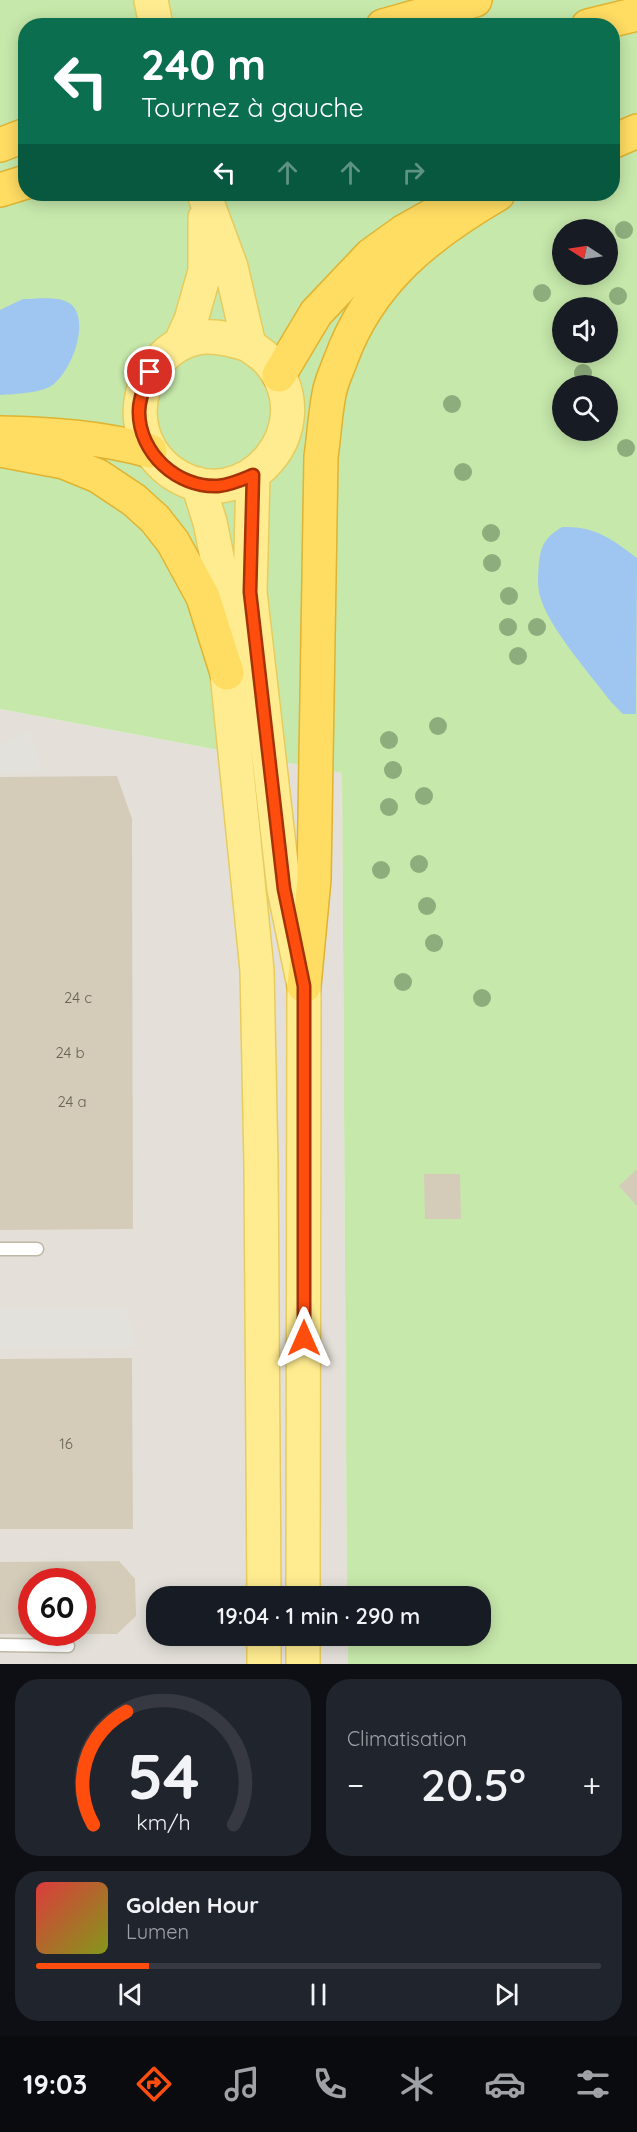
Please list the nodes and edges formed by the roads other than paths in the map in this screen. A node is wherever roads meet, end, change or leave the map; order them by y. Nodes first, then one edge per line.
1 (475, 0) edge
2 (637, 14) edge
3 (411, 18) edge
4 (620, 18) edge
5 (637, 131) edge
6 (18, 138) edge
7 (620, 138) edge
8 (0, 145) edge
9 (18, 184) edge
10 (0, 190) edge
11 (204, 201) edge
12 (207, 201) edge
13 (463, 201) edge
14 (486, 201) edge
15 (180, 344) junction
16 (249, 345) junction
17 (279, 375) junction
18 (0, 433) edge
19 (0, 450) edge
20 (150, 451) junction
21 (253, 475) junction
22 (198, 484) junction
23 (227, 674) junction
24 (304, 986) junction
25 (0, 1249) edge
26 (37, 1249) dead end
27 (264, 1586) edge
28 (303, 1586) edge
29 (0, 1645) edge
30 (18, 1645) edge
31 (264, 1646) edge
32 (303, 1646) edge
33 (264, 1664) edge
34 (303, 1664) edge

1 - 3 highway
2 - 4 highway
5 - 7 highway
6 - 8 highway
9 - 10 highway
11 - 15 main road
12 - 16 main road
13 - 17 highway
14 - 24 highway
15 - 16 main road
15 - 20 main road
16 - 17 main road
17 - 21 main road
18 - 20 highway
19 - 23 highway
20 - 22 main road
21 - 22 main road
21 - 24 main road
22 - 23 main road
23 - 27 main road
24 - 28 main road
25 - 26 lane
29 - 30 lane
31 - 33 main road
32 - 34 main road

